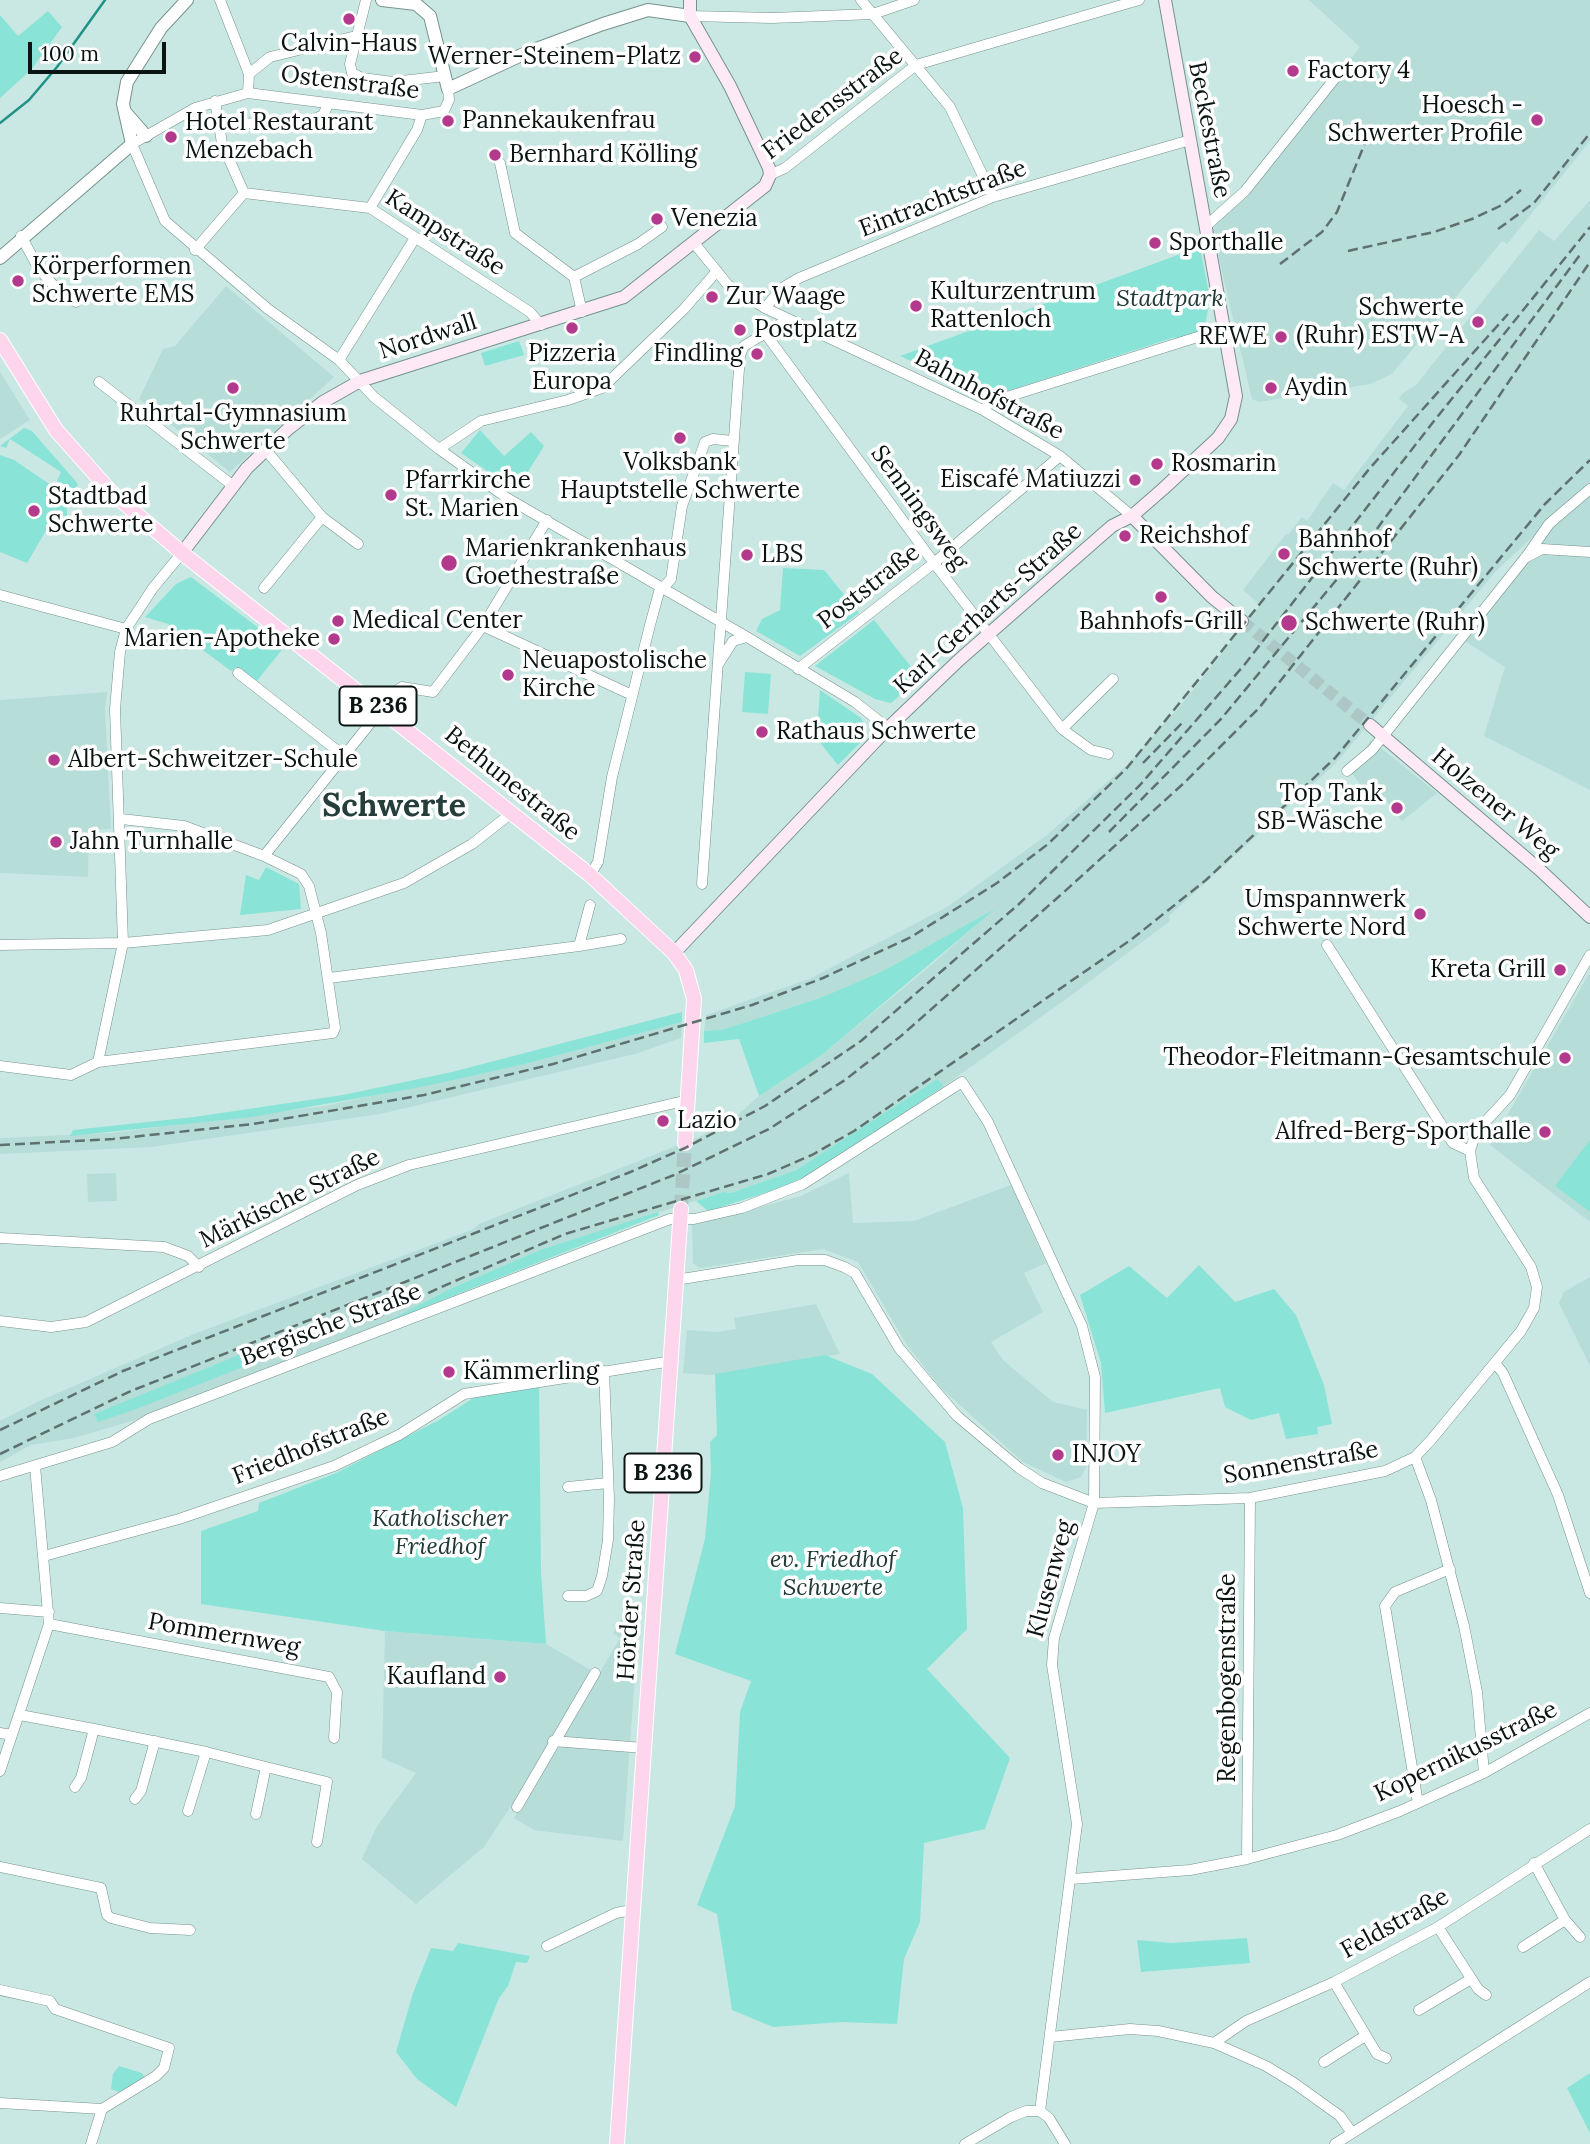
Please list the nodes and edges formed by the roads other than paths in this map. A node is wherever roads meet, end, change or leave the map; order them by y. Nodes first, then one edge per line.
1 (187, 0) edge
2 (220, 0) edge
3 (366, 0) edge
4 (382, 0) edge
5 (662, 0) edge
6 (690, 0) edge
7 (861, 0) edge
8 (914, 0) edge
9 (1139, 0) edge
10 (1165, 0) edge
11 (648, 10) junction
12 (873, 15) junction
13 (690, 16) junction
14 (356, 36) junction
15 (916, 65) junction
16 (1340, 72) dead end
17 (249, 74) junction
18 (447, 83) junction
19 (248, 93) junction
20 (215, 101) junction
21 (328, 105) junction
22 (123, 110) junction
23 (422, 115) junction
24 (218, 123) junction
25 (146, 136) junction
26 (1189, 140) junction
27 (132, 144) junction
28 (500, 163) dead end
29 (770, 175) junction
30 (244, 193) junction
31 (993, 197) junction
32 (370, 208) junction
33 (1206, 226) junction
34 (662, 227) dead end
35 (21, 236) junction
36 (415, 238) junction
37 (694, 243) junction
38 (0, 249) edge
39 (195, 250) junction
40 (0, 258) edge
41 (717, 271) junction
42 (575, 277) junction
43 (76, 302) dead end
44 (765, 308) junction
45 (582, 312) junction
46 (787, 320) junction
47 (541, 325) junction
48 (1223, 329) junction
49 (765, 333) junction
50 (0, 340) edge
51 (339, 360) junction
52 (360, 381) junction
53 (99, 382) dead end
54 (983, 410) junction
55 (733, 441) junction
56 (265, 449) junction
57 (439, 449) junction
58 (1060, 456) junction
59 (232, 485) junction
60 (1590, 489) edge
61 (1132, 516) junction
62 (322, 517) junction
63 (547, 520) junction
64 (358, 544) dead end
65 (1590, 552) edge
66 (182, 553) junction
67 (1525, 558) junction
68 (934, 563) junction
69 (264, 588) dead end
70 (665, 588) junction
71 (0, 595) edge
72 (720, 621) junction
73 (1242, 621) tunnel mouth
74 (483, 626) junction
75 (126, 629) junction
76 (988, 635) junction
77 (747, 637) junction
78 (718, 663) junction
79 (799, 669) junction
80 (238, 673) dead end
81 (1114, 680) dead end
82 (632, 695) junction
83 (381, 708) junction
84 (1370, 726) tunnel mouth
85 (888, 728) junction
86 (1062, 729) junction
87 (1383, 737) junction
88 (343, 754) junction
89 (1108, 754) dead end
90 (1347, 771) dead end
91 (513, 812) junction
92 (121, 819) junction
93 (264, 856) junction
94 (590, 875) junction
95 (702, 884) dead end
96 (590, 905) dead end
97 (315, 914) junction
98 (1590, 917) edge
99 (621, 939) dead end
100 (123, 943) junction
101 (0, 945) edge
102 (1327, 945) dead end
103 (579, 946) junction
104 (674, 953) junction
105 (1590, 955) edge
106 (329, 978) junction
107 (98, 1062) junction
108 (0, 1066) edge
109 (962, 1082) joint
110 (688, 1100) junction
111 (685, 1143) tunnel mouth
112 (1470, 1151) junction
113 (680, 1214) junction
114 (0, 1238) edge
115 (199, 1267) junction
116 (676, 1279) junction
117 (0, 1321) edge
118 (672, 1361) junction
119 (1495, 1363) junction
120 (604, 1371) junction
121 (1415, 1457) junction
122 (35, 1466) junction
123 (0, 1476) edge
124 (608, 1483) junction
125 (568, 1487) dead end
126 (1250, 1498) junction
127 (1094, 1503) junction
128 (44, 1556) junction
129 (1450, 1569) junction
130 (1590, 1593) edge
131 (568, 1596) dead end
132 (0, 1608) edge
133 (49, 1612) junction
134 (48, 1624) junction
135 (595, 1673) dead end
136 (1590, 1713) edge
137 (20, 1715) junction
138 (94, 1729) junction
139 (0, 1733) edge
140 (12, 1735) junction
141 (334, 1738) dead end
142 (155, 1741) junction
143 (553, 1741) junction
144 (644, 1748) junction
145 (206, 1752) junction
146 (266, 1767) junction
147 (324, 1769) dead end
148 (0, 1771) edge
149 (1484, 1773) junction
150 (327, 1783) junction
151 (75, 1787) dead end
152 (135, 1799) dead end
153 (1418, 1803) junction
154 (517, 1807) dead end
155 (188, 1811) dead end
156 (256, 1814) dead end
157 (1590, 1829) edge
158 (317, 1842) dead end
159 (1247, 1859) junction
160 (1534, 1863) junction
161 (0, 1867) edge
162 (1072, 1879) junction
163 (632, 1910) junction
164 (1565, 1920) junction
165 (1438, 1927) junction
166 (190, 1930) dead end
167 (1580, 1937) dead end
168 (547, 1946) dead end
169 (1523, 1947) dead end
170 (1471, 1979) junction
171 (1334, 1982) junction
172 (1590, 1982) edge
173 (0, 1990) edge
174 (1486, 1995) dead end
175 (1419, 2010) dead end
176 (1365, 2036) junction
177 (1050, 2037) junction
178 (1213, 2043) junction
179 (1386, 2058) dead end
180 (1324, 2062) dead end
181 (0, 2103) edge
182 (102, 2109) junction
183 (1040, 2111) junction
184 (1352, 2133) junction
185 (91, 2144) edge
186 (617, 2144) edge
187 (965, 2144) edge
188 (1065, 2144) edge
189 (1335, 2144) edge

1 - 22 street
2 - 17 street
3 - 14 street
4 - 18 street
5 - 11 street
6 - 13 main road
7 - 12 street
8 - 12 street
9 - 15 street, Friedensstraße
10 - 26 main road, Beckestraße
11 - 13 street
11 - 18 street
12 - 13 street
12 - 15 street
13 - 29 main road
14 - 17 street
14 - 18 street
15 - 29 street, Friedensstraße
15 - 31 street
16 - 33 street
17 - 19 street
18 - 23 street, Ostenstraße
19 - 20 street, Ostenstraße
19 - 21 street, Ostenstraße
20 - 24 street
20 - 25 street, Ostenstraße
21 - 23 street, Ostenstraße
21 - 24 street
22 - 25 street
22 - 27 street
23 - 32 street
24 - 30 street
25 - 27 street, Ostenstraße
26 - 31 street, Eintrachtstraße
26 - 33 main road, Beckestraße
27 - 35 street, Ostenstraße
27 - 39 street, Nordwall
28 - 42 street
29 - 37 main road, Friedensstraße
30 - 32 street, Kampstraße
30 - 39 street
31 - 44 street, Eintrachtstraße
32 - 36 street, Kampstraße
33 - 48 main road, Beckestraße
34 - 42 street
35 - 38 street, Ostenstraße
35 - 40 street, Ostenstraße
35 - 43 street
36 - 47 street, Kampstraße
36 - 51 street
37 - 41 street
37 - 45 main road, Nordwall
39 - 51 street, Nordwall
41 - 44 street
41 - 57 street
42 - 45 street
44 - 46 street
45 - 47 main road, Nordwall
46 - 49 street
46 - 54 street, Bahnhofstraße
47 - 52 main road, Nordwall
48 - 54 street
48 - 61 main road, Beckestraße
49 - 55 street
49 - 68 street, Senningsweg
50 - 66 main road, B 236
51 - 52 street, Nordwall
52 - 56 main road
52 - 57 street
53 - 59 street
54 - 58 street, Bahnhofstraße
55 - 70 street
55 - 72 street
56 - 59 main road
56 - 62 street
57 - 63 street
58 - 61 street, Bahnhofstraße
58 - 68 street, Poststraße
59 - 66 main road
60 - 67 street
61 - 73 main road, Bahnhofstraße
61 - 76 main road, Karl-Gerharts-Straße
62 - 64 street
62 - 69 street
63 - 70 street
63 - 74 street
65 - 67 street
66 - 75 street
66 - 83 main road, Bethunestraße / B 236
67 - 87 street
68 - 76 street, Senningsweg
68 - 79 street, Poststraße
70 - 72 street
70 - 82 street
71 - 75 street
72 - 77 street
72 - 78 street
74 - 82 street
74 - 83 street
75 - 92 street
76 - 85 main road, Karl-Gerharts-Straße
76 - 86 street, Senningsweg
77 - 78 street
77 - 79 street
78 - 95 street
79 - 85 street
80 - 88 street
81 - 86 street
82 - 94 street
83 - 88 street
83 - 91 main road, Bethunestraße / B 236
84 - 87 main road, Holzener Weg
85 - 104 main road, Karl-Gerharts-Straße
86 - 89 street, Senningsweg
87 - 90 street
87 - 98 main road, Holzener Weg
88 - 93 street
91 - 94 main road, Bethunestraße / B 236
91 - 97 street
92 - 93 street
92 - 100 street
93 - 97 street
94 - 104 main road, Bethunestraße / B 236
96 - 103 street
97 - 100 street
97 - 106 street
99 - 103 street
100 - 101 street
100 - 107 street
102 - 112 street
103 - 106 street
104 - 110 main road, B 236
105 - 112 street
106 - 107 street
107 - 108 street
109 - 113 street, Bergische Straße
109 - 127 street, Klusenweg
110 - 111 main road, B 236
110 - 115 street, Märkische Straße
112 - 119 street, Sonnenstraße
113 - 116 main road, Hörder Straße / B 236
113 - 122 street, Bergische Straße
114 - 115 street
115 - 117 street, Märkische Straße
116 - 118 main road, Hörder Straße / B 236
116 - 127 street, Sonnenstraße
118 - 120 street, Friedhofstraße
118 - 144 main road, Hörder Straße / B 236
119 - 121 street, Sonnenstraße
119 - 130 street
120 - 124 street
120 - 128 street, Friedhofstraße
121 - 126 street, Sonnenstraße
121 - 129 street
122 - 123 street, Bergische Straße
122 - 128 street
124 - 125 street
124 - 131 street
126 - 127 street, Sonnenstraße
126 - 159 street, Regenbogenstraße
127 - 162 street, Klusenweg
128 - 133 street
129 - 149 street
129 - 153 street
132 - 133 street
133 - 134 street
134 - 137 street
134 - 141 street, Pommernweg
135 - 143 street
136 - 149 street, Kopernikusstraße
137 - 138 street
137 - 140 street
138 - 142 street
138 - 151 street
139 - 140 street
140 - 148 street
142 - 145 street
142 - 152 street
143 - 144 street
143 - 154 street
144 - 163 main road, Hörder Straße / B 236
145 - 146 street
145 - 155 street
146 - 150 street
146 - 156 street
147 - 150 street
149 - 153 street, Kopernikusstraße
150 - 158 street
153 - 159 street, Kopernikusstraße
157 - 160 street, Feldstraße
159 - 162 street, Kopernikusstraße
160 - 164 street
160 - 165 street, Feldstraße
161 - 166 street
162 - 177 street, Klusenweg
163 - 168 street
163 - 186 main road, Hörder Straße / B 236
164 - 167 street
164 - 169 street
165 - 170 street
165 - 171 street, Feldstraße
170 - 174 street
170 - 175 street
171 - 176 street
171 - 178 street, Feldstraße
172 - 184 street
173 - 182 street
176 - 179 street
176 - 180 street
177 - 178 street
177 - 183 street, Klusenweg
178 - 184 street
181 - 182 street
182 - 185 street
183 - 187 street
183 - 188 street
184 - 189 street

